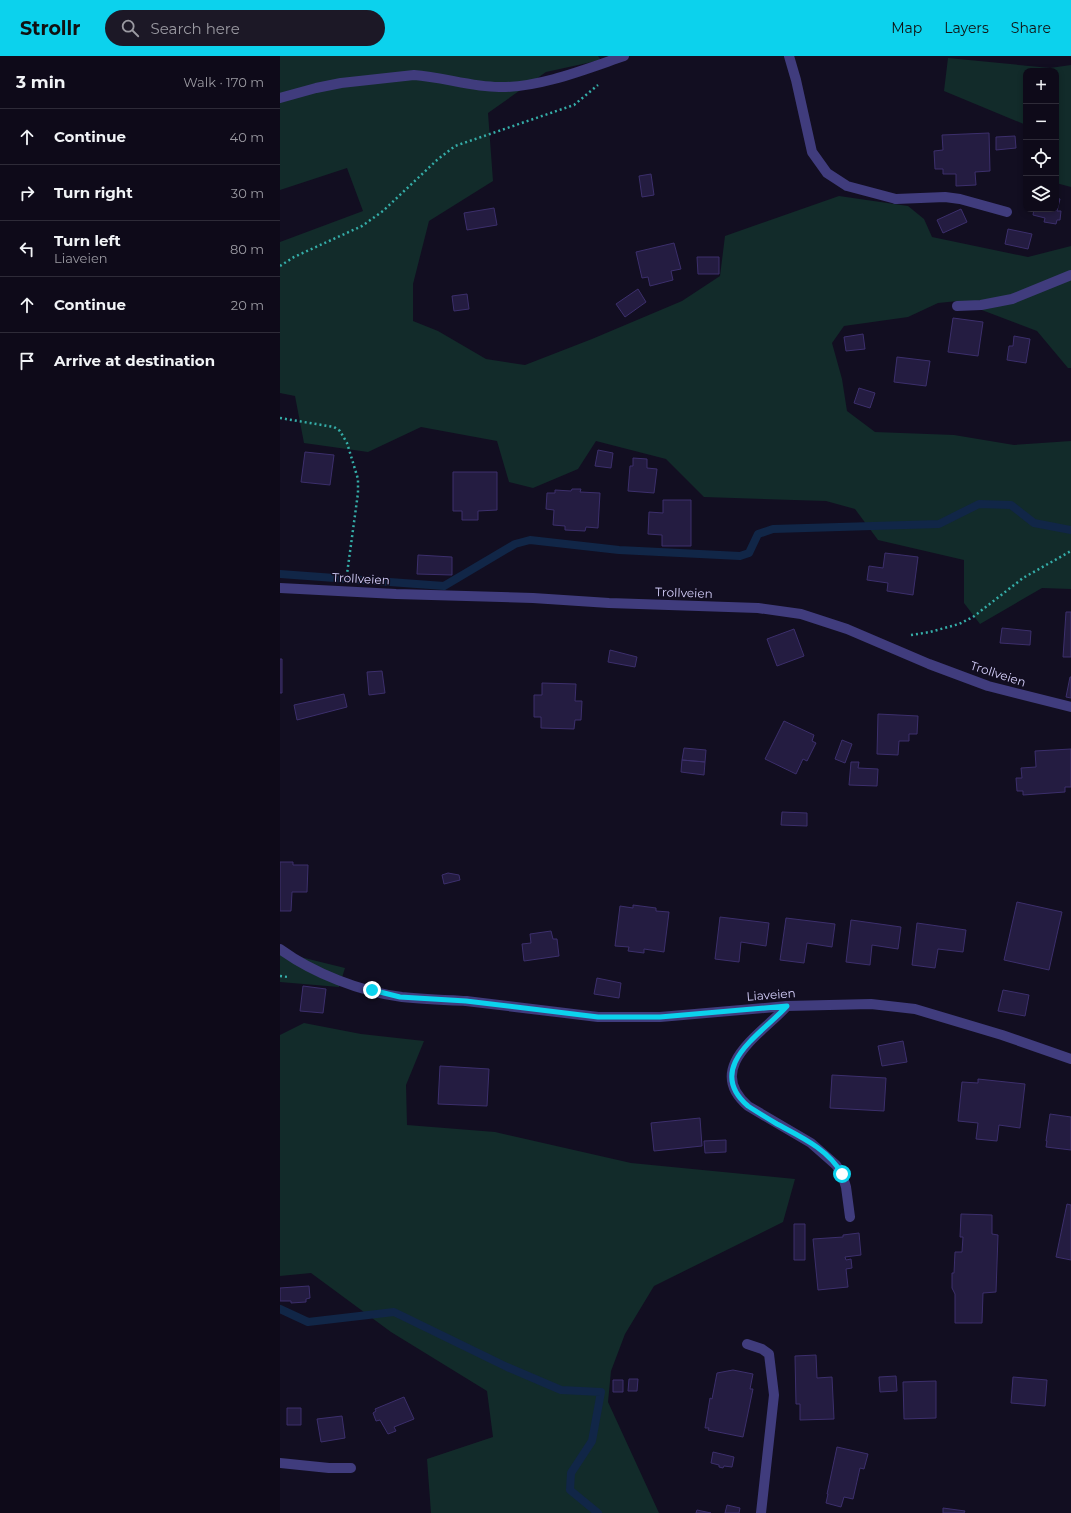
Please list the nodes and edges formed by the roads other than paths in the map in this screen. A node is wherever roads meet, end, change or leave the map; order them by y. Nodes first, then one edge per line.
1 (624, 56) edge
2 (789, 56) edge
3 (280, 98) edge
4 (1007, 212) dead end
5 (1071, 275) edge
6 (958, 306) dead end
7 (280, 588) edge
8 (1071, 707) edge
9 (280, 949) edge
10 (787, 1006) junction
11 (1071, 1059) edge
12 (850, 1217) dead end
13 (747, 1344) dead end
14 (280, 1463) edge
15 (351, 1468) dead end
16 (761, 1513) edge

1 - 3 street
2 - 4 street
5 - 6 street
7 - 8 street, Trollveien
9 - 10 street, Liaveien
10 - 11 street, Liaveien
10 - 12 street
13 - 16 street
14 - 15 street

